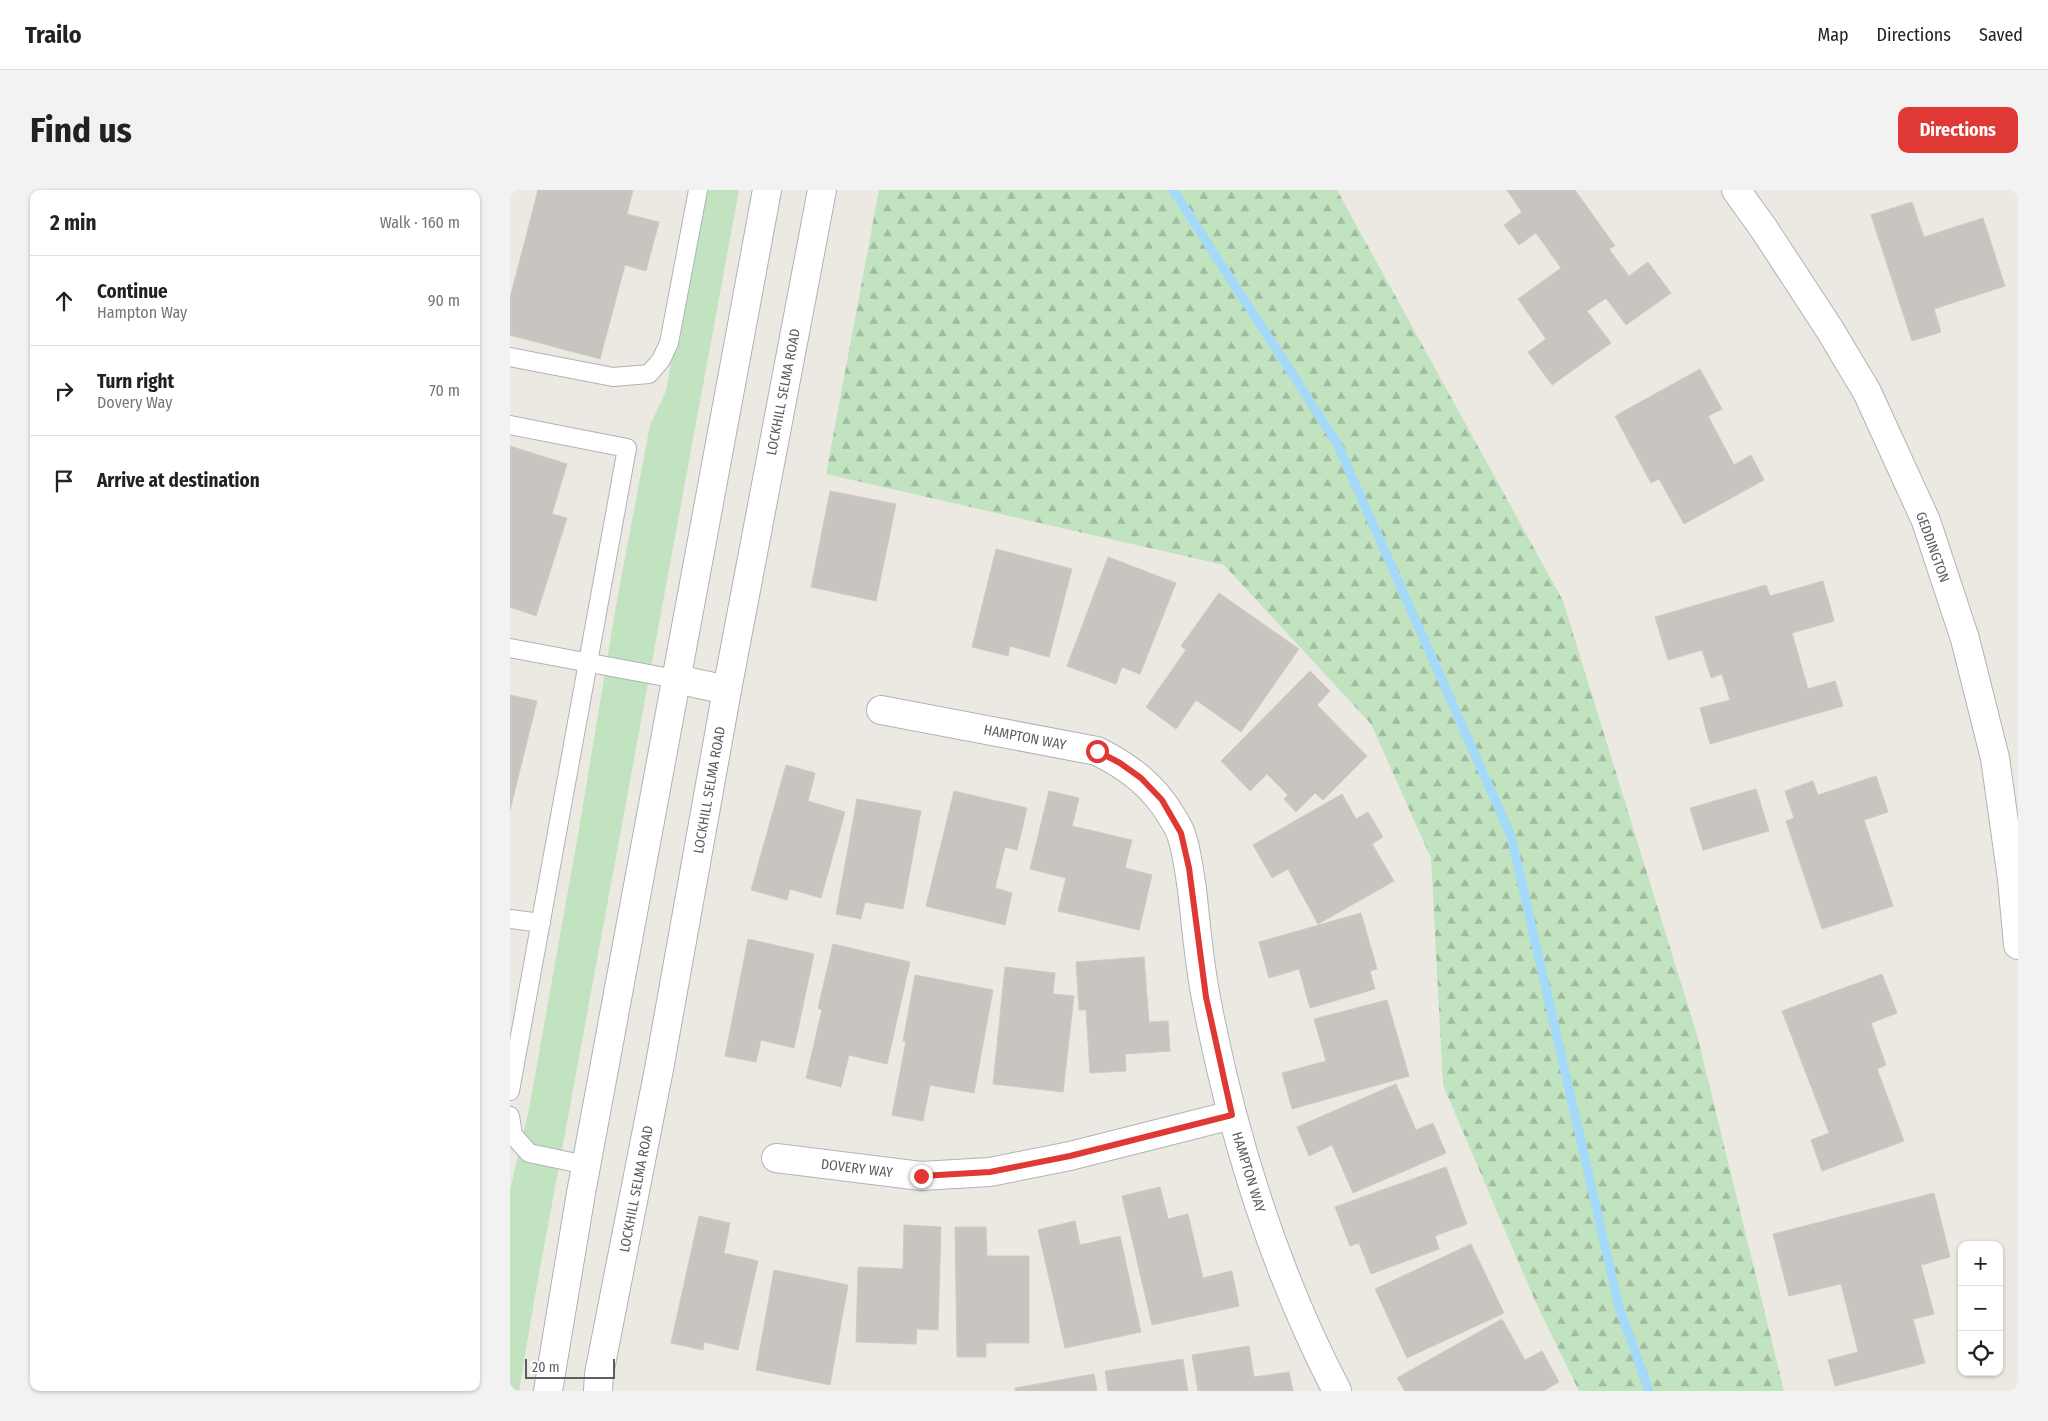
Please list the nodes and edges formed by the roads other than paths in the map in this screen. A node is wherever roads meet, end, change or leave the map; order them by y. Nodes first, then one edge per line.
1 (698, 190) edge
2 (767, 190) edge
3 (822, 190) edge
4 (1736, 190) edge
5 (510, 357) edge
6 (510, 425) edge
7 (510, 648) edge
8 (589, 664) junction
9 (676, 679) junction
10 (726, 690) junction
11 (881, 710) dead end
12 (510, 919) edge
13 (541, 923) junction
14 (2018, 945) edge
15 (510, 1091) edge
16 (1232, 1115) junction
17 (510, 1116) edge
18 (776, 1158) dead end
19 (586, 1165) junction
20 (548, 1391) edge
21 (598, 1391) edge
22 (1337, 1391) edge

1 - 5 lane
2 - 9 main road
3 - 10 main road, LOCKHILL SELMA ROAD
4 - 14 main road, GEDDINGTON
6 - 8 lane
7 - 8 lane
8 - 9 lane
8 - 13 lane
9 - 10 main road
9 - 19 main road
10 - 21 main road, LOCKHILL SELMA ROAD
11 - 16 main road, HAMPTON WAY
12 - 13 lane
13 - 15 lane
16 - 18 main road, DOVERY WAY
16 - 22 main road, HAMPTON WAY
17 - 19 lane
19 - 20 main road

